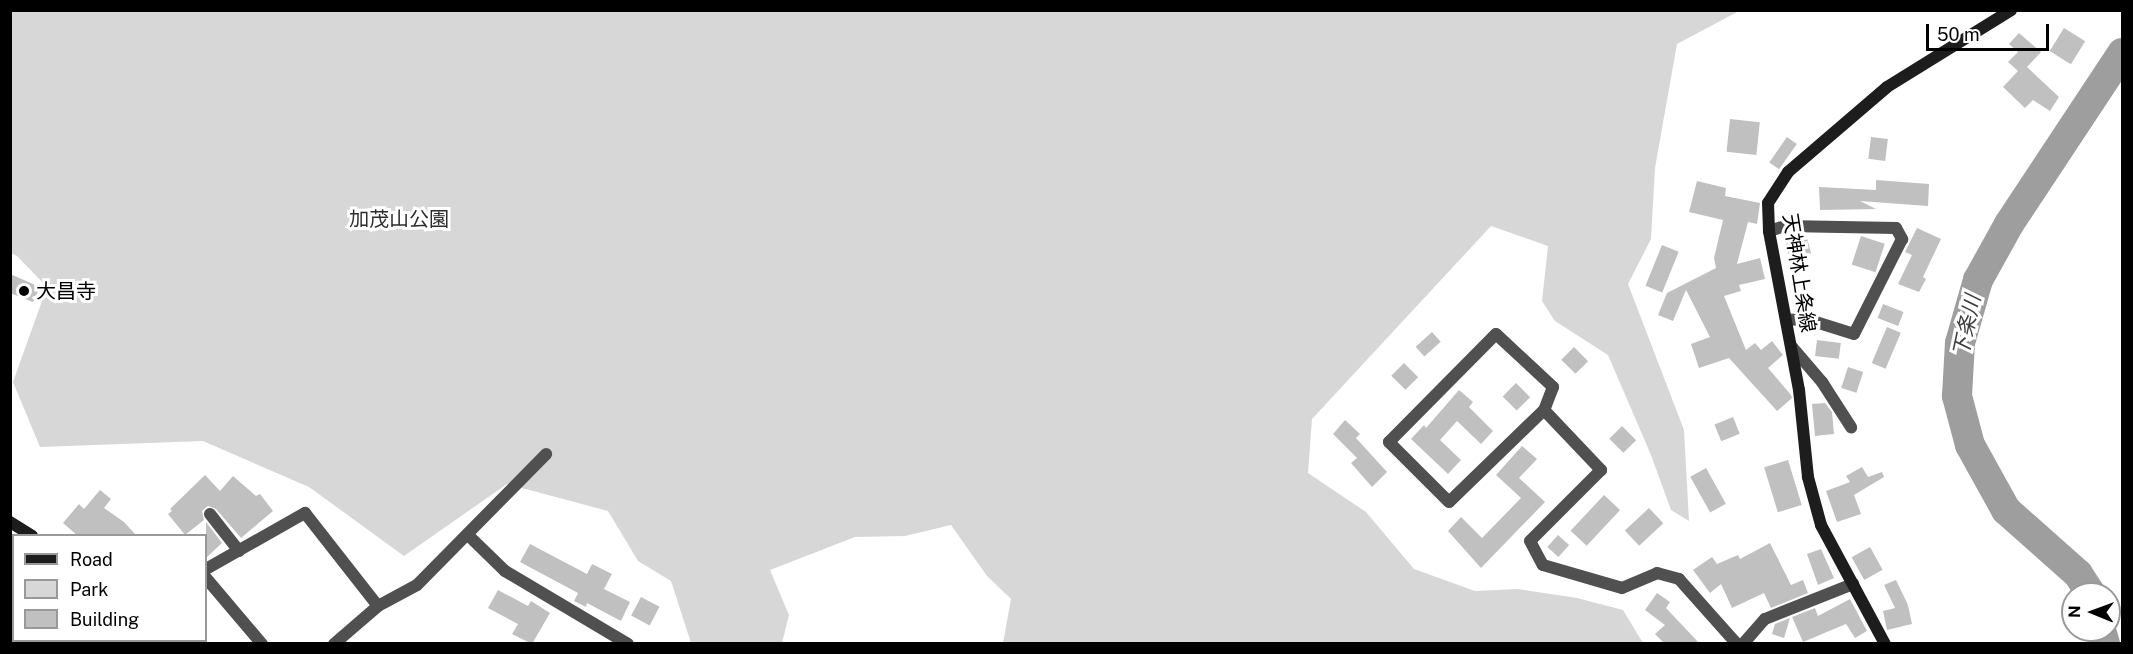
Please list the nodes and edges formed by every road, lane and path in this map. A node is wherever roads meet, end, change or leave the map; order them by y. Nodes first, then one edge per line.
1 (2011, 10) edge
2 (1769, 231) junction
3 (1786, 320) junction
4 (1791, 346) junction
5 (1544, 410) junction
6 (1851, 427) dead end
7 (546, 454) dead end
8 (210, 514) dead end
9 (10, 522) edge
10 (29, 534) edge
11 (469, 536) junction
12 (239, 551) junction
13 (207, 568) edge
14 (207, 579) edge
15 (1853, 584) junction
16 (378, 606) junction
17 (262, 644) edge
18 (334, 644) edge
19 (628, 644) edge
20 (1737, 644) edge
21 (1743, 644) edge
22 (1885, 644) edge

1 - 2 main road, 天神林上条線
2 - 3 main road, 天神林上条線
2 - 3 street
3 - 4 main road, 天神林上条線
4 - 6 street
4 - 15 main road, 天神林上条線
5 - 5 street
5 - 20 street
7 - 11 street
8 - 12 street
9 - 10 main road
11 - 16 street
11 - 19 street
12 - 13 street
12 - 16 street
14 - 17 street
15 - 21 street
15 - 22 main road, 天神林上条線
16 - 18 street

